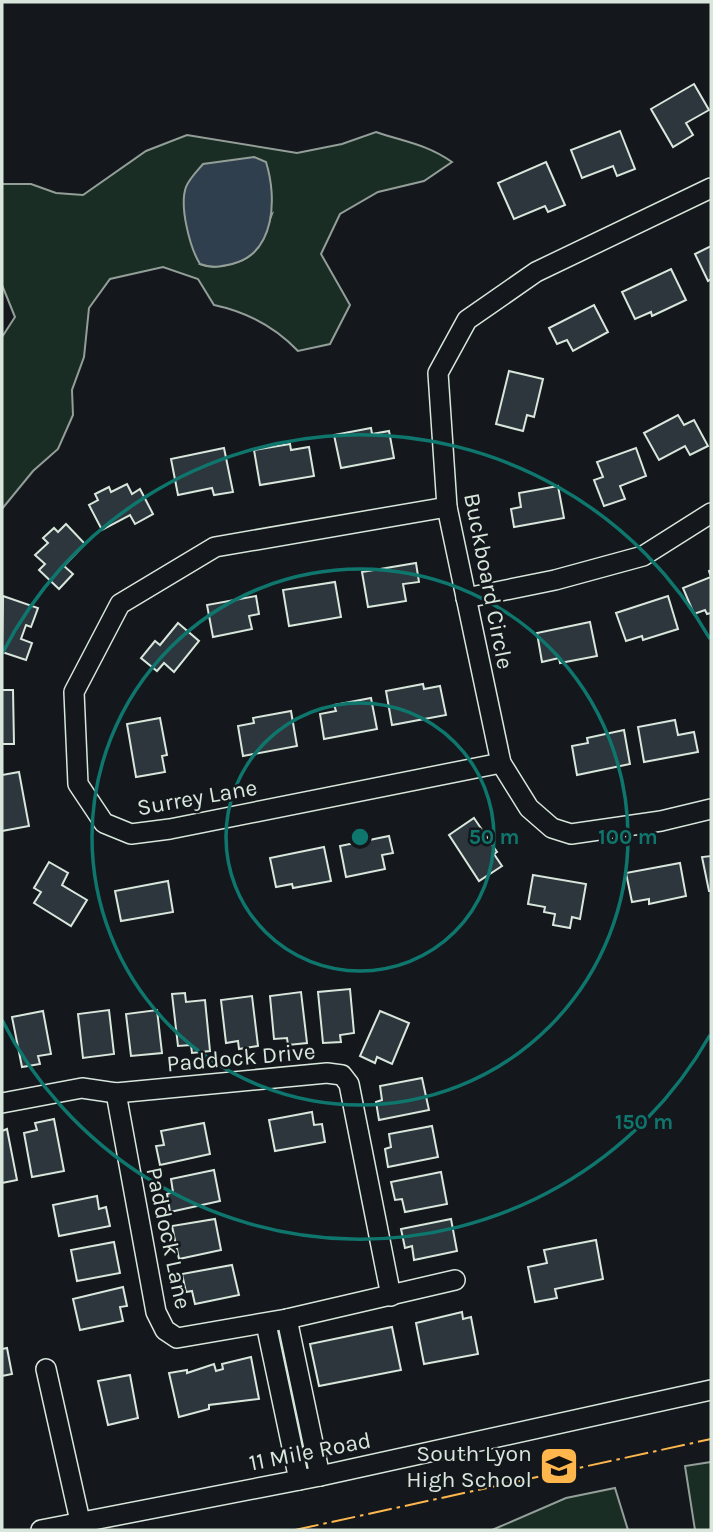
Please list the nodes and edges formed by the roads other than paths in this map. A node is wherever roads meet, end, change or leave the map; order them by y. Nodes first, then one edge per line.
1 (711, 188) edge
2 (447, 506) junction
3 (711, 513) edge
4 (466, 598) junction
5 (501, 764) junction
6 (711, 809) edge
7 (116, 1093) junction
8 (2, 1103) edge
9 (455, 1280) dead end
10 (391, 1296) junction
11 (287, 1319) junction
12 (266, 1324) junction
13 (46, 1369) dead end
14 (711, 1390) edge
15 (320, 1476) junction
16 (299, 1480) junction
17 (81, 1526) edge
18 (41, 1530) edge

1 - 2 street, Buckboard Circle
2 - 4 street, Buckboard Circle
2 - 5 street, Surrey Lane
3 - 4 street
4 - 5 street, Buckboard Circle
5 - 6 street, Buckboard Circle
7 - 8 street, Paddock Drive
7 - 10 street, Paddock Drive
7 - 12 street, Paddock Lane
9 - 10 street, Paddock Lane
10 - 11 street, Paddock Lane
11 - 12 street, Paddock Lane
11 - 15 street
12 - 16 street
13 - 17 street
14 - 15 street, 11 Mile Road
15 - 16 street, 11 Mile Road
16 - 17 street, 11 Mile Road
17 - 18 street, 11 Mile Road

